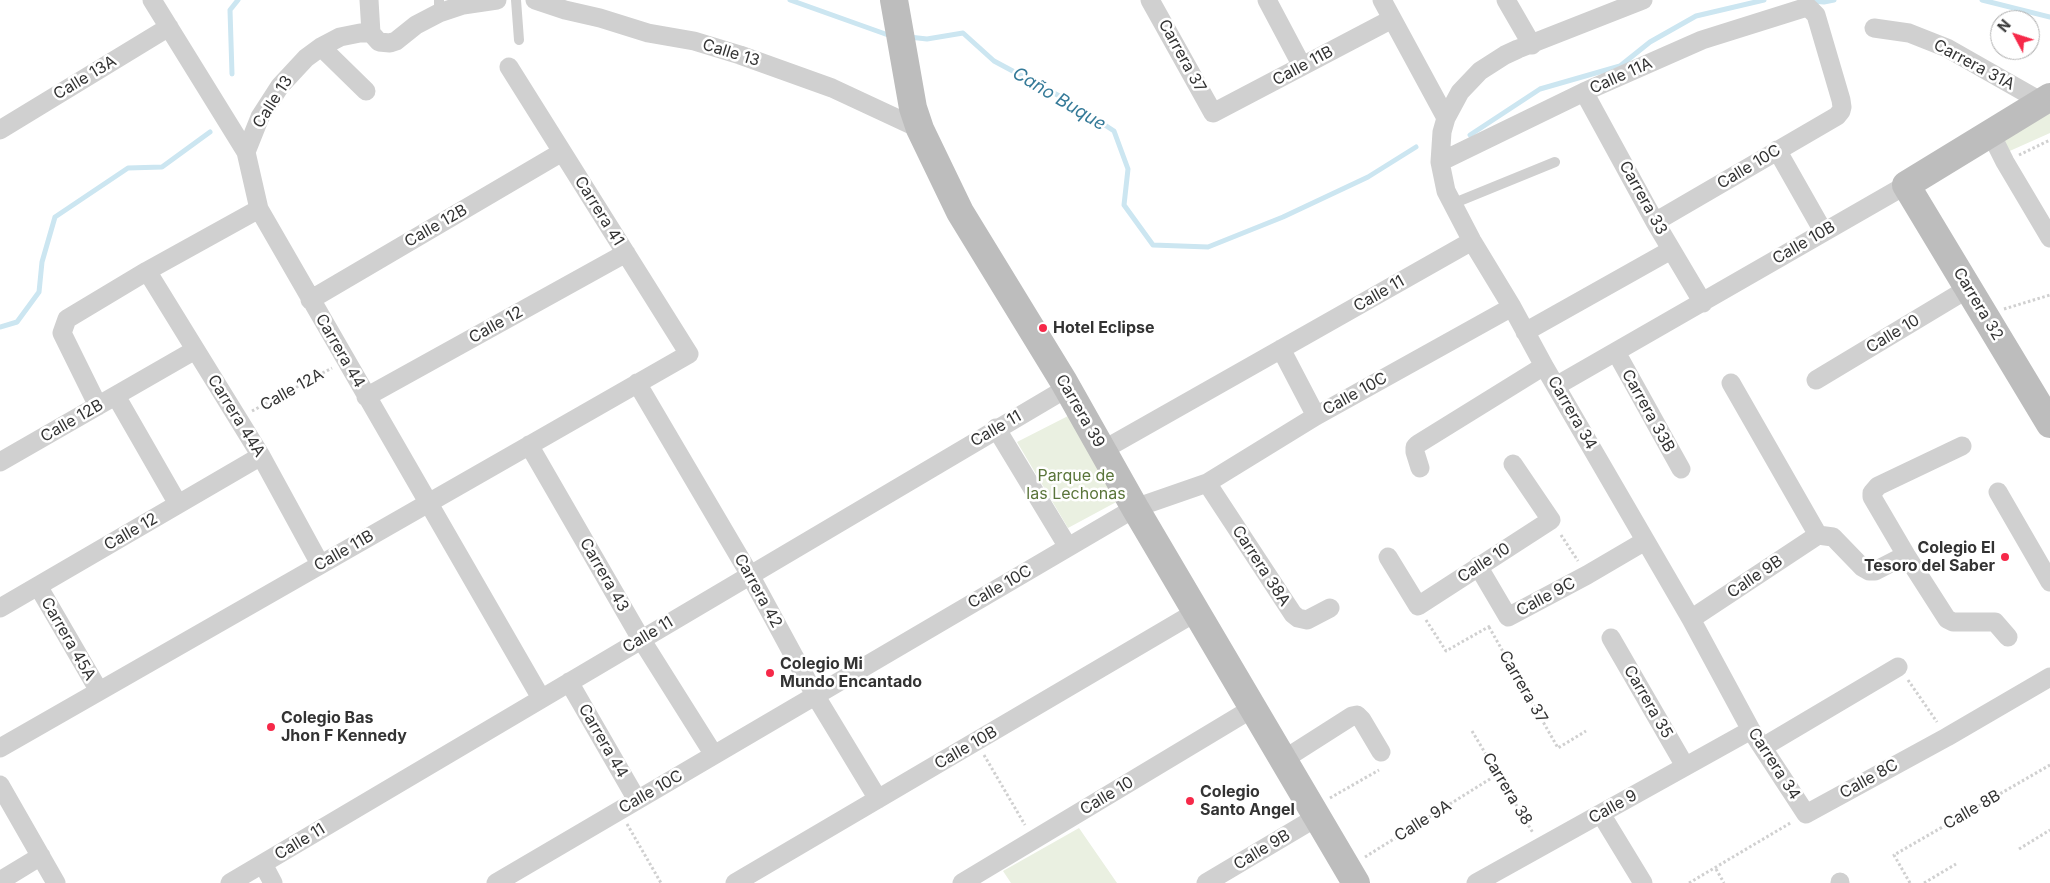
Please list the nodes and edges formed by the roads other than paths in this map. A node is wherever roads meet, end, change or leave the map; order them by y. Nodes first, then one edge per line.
1 (152, 0) edge
2 (369, 0) edge
3 (497, 0) edge
4 (516, 0) edge
5 (535, 0) edge
6 (1150, 0) edge
7 (1267, 0) edge
8 (1382, 0) edge
9 (1506, 0) edge
10 (1632, 2) edge
11 (439, 6) edge
12 (896, 8) edge
13 (1392, 19) junction
14 (169, 27) junction
15 (1874, 28) dead end
16 (371, 33) junction
17 (519, 40) dead end
18 (1532, 45) junction
19 (321, 47) junction
20 (1302, 66) junction
21 (509, 67) dead end
22 (366, 91) dead end
23 (1584, 92) junction
24 (2046, 99) edge
25 (1841, 111) joint
26 (1213, 113) joint
27 (1446, 118) junction
28 (920, 129) junction
29 (0, 130) edge
30 (1990, 132) junction
31 (1777, 150) junction
32 (246, 152) junction
33 (562, 152) junction
34 (1440, 162) junction
35 (1555, 162) dead end
36 (1906, 185) junction
37 (1452, 204) junction
38 (259, 209) junction
39 (1655, 222) junction
40 (1823, 231) junction
41 (2050, 238) edge
42 (1472, 241) junction
43 (1672, 250) junction
44 (626, 253) junction
45 (146, 271) junction
46 (1969, 288) junction
47 (310, 300) junction
48 (1702, 303) junction
49 (1512, 306) junction
50 (1525, 332) junction
51 (1281, 349) junction
52 (195, 350) junction
53 (1616, 352) junction
54 (689, 354) joint
55 (1544, 366) junction
56 (1816, 380) dead end
57 (1731, 382) dead end
58 (637, 383) junction
59 (1556, 386) junction
60 (1066, 388) junction
61 (116, 396) junction
62 (366, 398) junction
63 (98, 406) junction
64 (1316, 416) junction
65 (2050, 424) edge
66 (996, 428) junction
67 (529, 445) junction
68 (1962, 446) dead end
69 (1102, 450) junction
70 (261, 456) junction
71 (0, 462) edge
72 (1513, 464) dead end
73 (1420, 468) dead end
74 (1681, 469) dead end
75 (1207, 483) junction
76 (1998, 492) dead end
77 (429, 502) junction
78 (178, 504) junction
79 (1135, 508) junction
80 (1818, 534) junction
81 (1645, 541) junction
82 (1068, 547) junction
83 (1906, 555) junction
84 (1388, 557) dead end
85 (320, 564) junction
86 (1478, 566) junction
87 (750, 575) junction
88 (2050, 582) edge
89 (38, 586) junction
90 (0, 608) edge
91 (1330, 608) dead end
92 (1196, 612) junction
93 (1691, 619) junction
94 (2008, 637) dead end
95 (1611, 638) dead end
96 (641, 639) junction
97 (1898, 667) road end
98 (2050, 677) edge
99 (569, 682) junction
100 (99, 691) junction
101 (815, 696) junction
102 (541, 698) junction
103 (1253, 708) junction
104 (1751, 730) junction
105 (1763, 747) junction
106 (0, 748) edge
107 (1381, 752) road end
108 (714, 755) junction
109 (1283, 760) junction
110 (1685, 766) junction
111 (0, 785) edge
112 (878, 799) junction
113 (637, 800) junction
114 (1315, 813) junction
115 (1601, 814) junction
116 (1806, 814) joint
117 (41, 856) junction
118 (262, 864) junction
119 (1352, 876) edge
120 (0, 881) edge
121 (1636, 881) edge
122 (56, 883) edge
123 (230, 883) edge
124 (274, 883) edge
125 (496, 883) edge
126 (735, 883) edge
127 (962, 883) edge
128 (1206, 883) edge
129 (1476, 883) edge

1 - 14 street, Carrera 44
2 - 16 street
3 - 11 street
4 - 17 lane
5 - 28 street, Calle 13
6 - 26 street, Carrera 37
7 - 20 street
8 - 13 street
9 - 18 street
10 - 18 street
11 - 16 street
12 - 28 street, Carrera 39
13 - 20 street, Calle 11B
13 - 27 street
14 - 29 street, Calle 13A
14 - 32 street, Carrera 44
15 - 24 street, Carrera 31A
16 - 19 street, Calle 13
18 - 27 street
19 - 22 street
19 - 32 street, Calle 13
20 - 26 street, Calle 11B
21 - 33 street, Carrera 41
23 - 25 street, Calle 11A
23 - 34 street, Calle 11A
23 - 39 street, Carrera 33
24 - 30 street, Calle 10B
25 - 31 street, Calle 10C
27 - 34 street, Carrera 34
28 - 60 street, Carrera 39
30 - 36 street, Calle 10B
30 - 41 street
31 - 39 street, Calle 10C
31 - 40 street
32 - 38 street, Carrera 44
33 - 44 street, Carrera 41
33 - 47 street, Calle 12B
34 - 37 street, Carrera 34
35 - 37 lane
36 - 40 street, Calle 10B
36 - 46 street, Carrera 32
37 - 42 street, Carrera 34
38 - 45 street
38 - 47 street, Carrera 44
39 - 43 street, Carrera 33
40 - 48 street, Calle 10B
42 - 49 street, Carrera 34
42 - 51 street, Calle 11
43 - 48 street, Carrera 33
43 - 50 street
44 - 54 street, Carrera 41
44 - 62 street, Calle 12
45 - 52 street, Carrera 44A
45 - 63 street
46 - 56 street, Calle 10
46 - 65 street, Carrera 32
47 - 62 street, Carrera 44
48 - 53 street, Calle 10B
49 - 50 street, Carrera 34
49 - 64 street, Calle 10C
50 - 55 street, Carrera 34
51 - 64 street
51 - 69 street, Calle 11
52 - 61 street, Calle 12B
52 - 70 street, Carrera 44A
53 - 59 street, Calle 10B
53 - 74 street, Carrera 33B
54 - 58 street, Calle 11B
55 - 59 street, Carrera 34
55 - 73 street
57 - 80 street
58 - 67 street, Calle 11B
58 - 87 street, Carrera 42
59 - 81 street, Carrera 34
60 - 66 street, Calle 11
60 - 69 street, Carrera 39
61 - 63 street, Calle 12B
61 - 78 street
62 - 77 street, Carrera 44
63 - 71 street, Calle 12B
64 - 75 street, Calle 10C
66 - 82 street
66 - 87 street, Calle 11
67 - 77 street, Calle 11B
67 - 96 street, Carrera 43
68 - 83 street
69 - 79 street, Carrera 39
70 - 78 street, Calle 12
70 - 85 street, Carrera 44A
72 - 86 street, Calle 10
75 - 79 street, Calle 10C
75 - 91 street, Carrera 38A
76 - 88 street
77 - 85 street, Calle 11B
77 - 102 street, Carrera 44
78 - 89 street, Calle 12
79 - 82 street, Calle 10C
79 - 92 street, Carrera 39
80 - 83 street
80 - 93 street, Calle 9B
81 - 86 street, Calle 9C
81 - 93 street, Carrera 34
82 - 101 street, Calle 10C
83 - 94 street
84 - 86 street, Calle 10
85 - 100 street, Calle 11B
87 - 96 street, Calle 11
87 - 101 street, Carrera 42
89 - 90 street, Calle 12
89 - 100 street, Carrera 45A
92 - 103 street, Carrera 39
92 - 112 street, Calle 10B
93 - 104 street, Carrera 34
95 - 110 street, Carrera 35
96 - 99 street, Calle 11
96 - 108 street, Carrera 43
97 - 105 street
98 - 116 street, Calle 8C
99 - 102 street, Calle 11
99 - 113 street, Carrera 44
100 - 106 street, Calle 11B
101 - 108 street, Calle 10C
101 - 112 street, Carrera 42
102 - 118 street, Calle 11
103 - 109 street, Carrera 39
103 - 127 street, Calle 10
104 - 105 street, Carrera 34
104 - 110 street, Calle 9
105 - 116 street, Carrera 34
107 - 109 street
108 - 113 street, Calle 10C
109 - 114 street, Carrera 39
110 - 115 street, Calle 9
111 - 117 street
112 - 126 street, Calle 10B
113 - 125 street, Calle 10C
114 - 119 street, Carrera 39
114 - 128 street, Calle 9B
115 - 121 street
115 - 129 street, Calle 9
117 - 120 street
117 - 122 street
118 - 123 street, Calle 11
118 - 124 street

